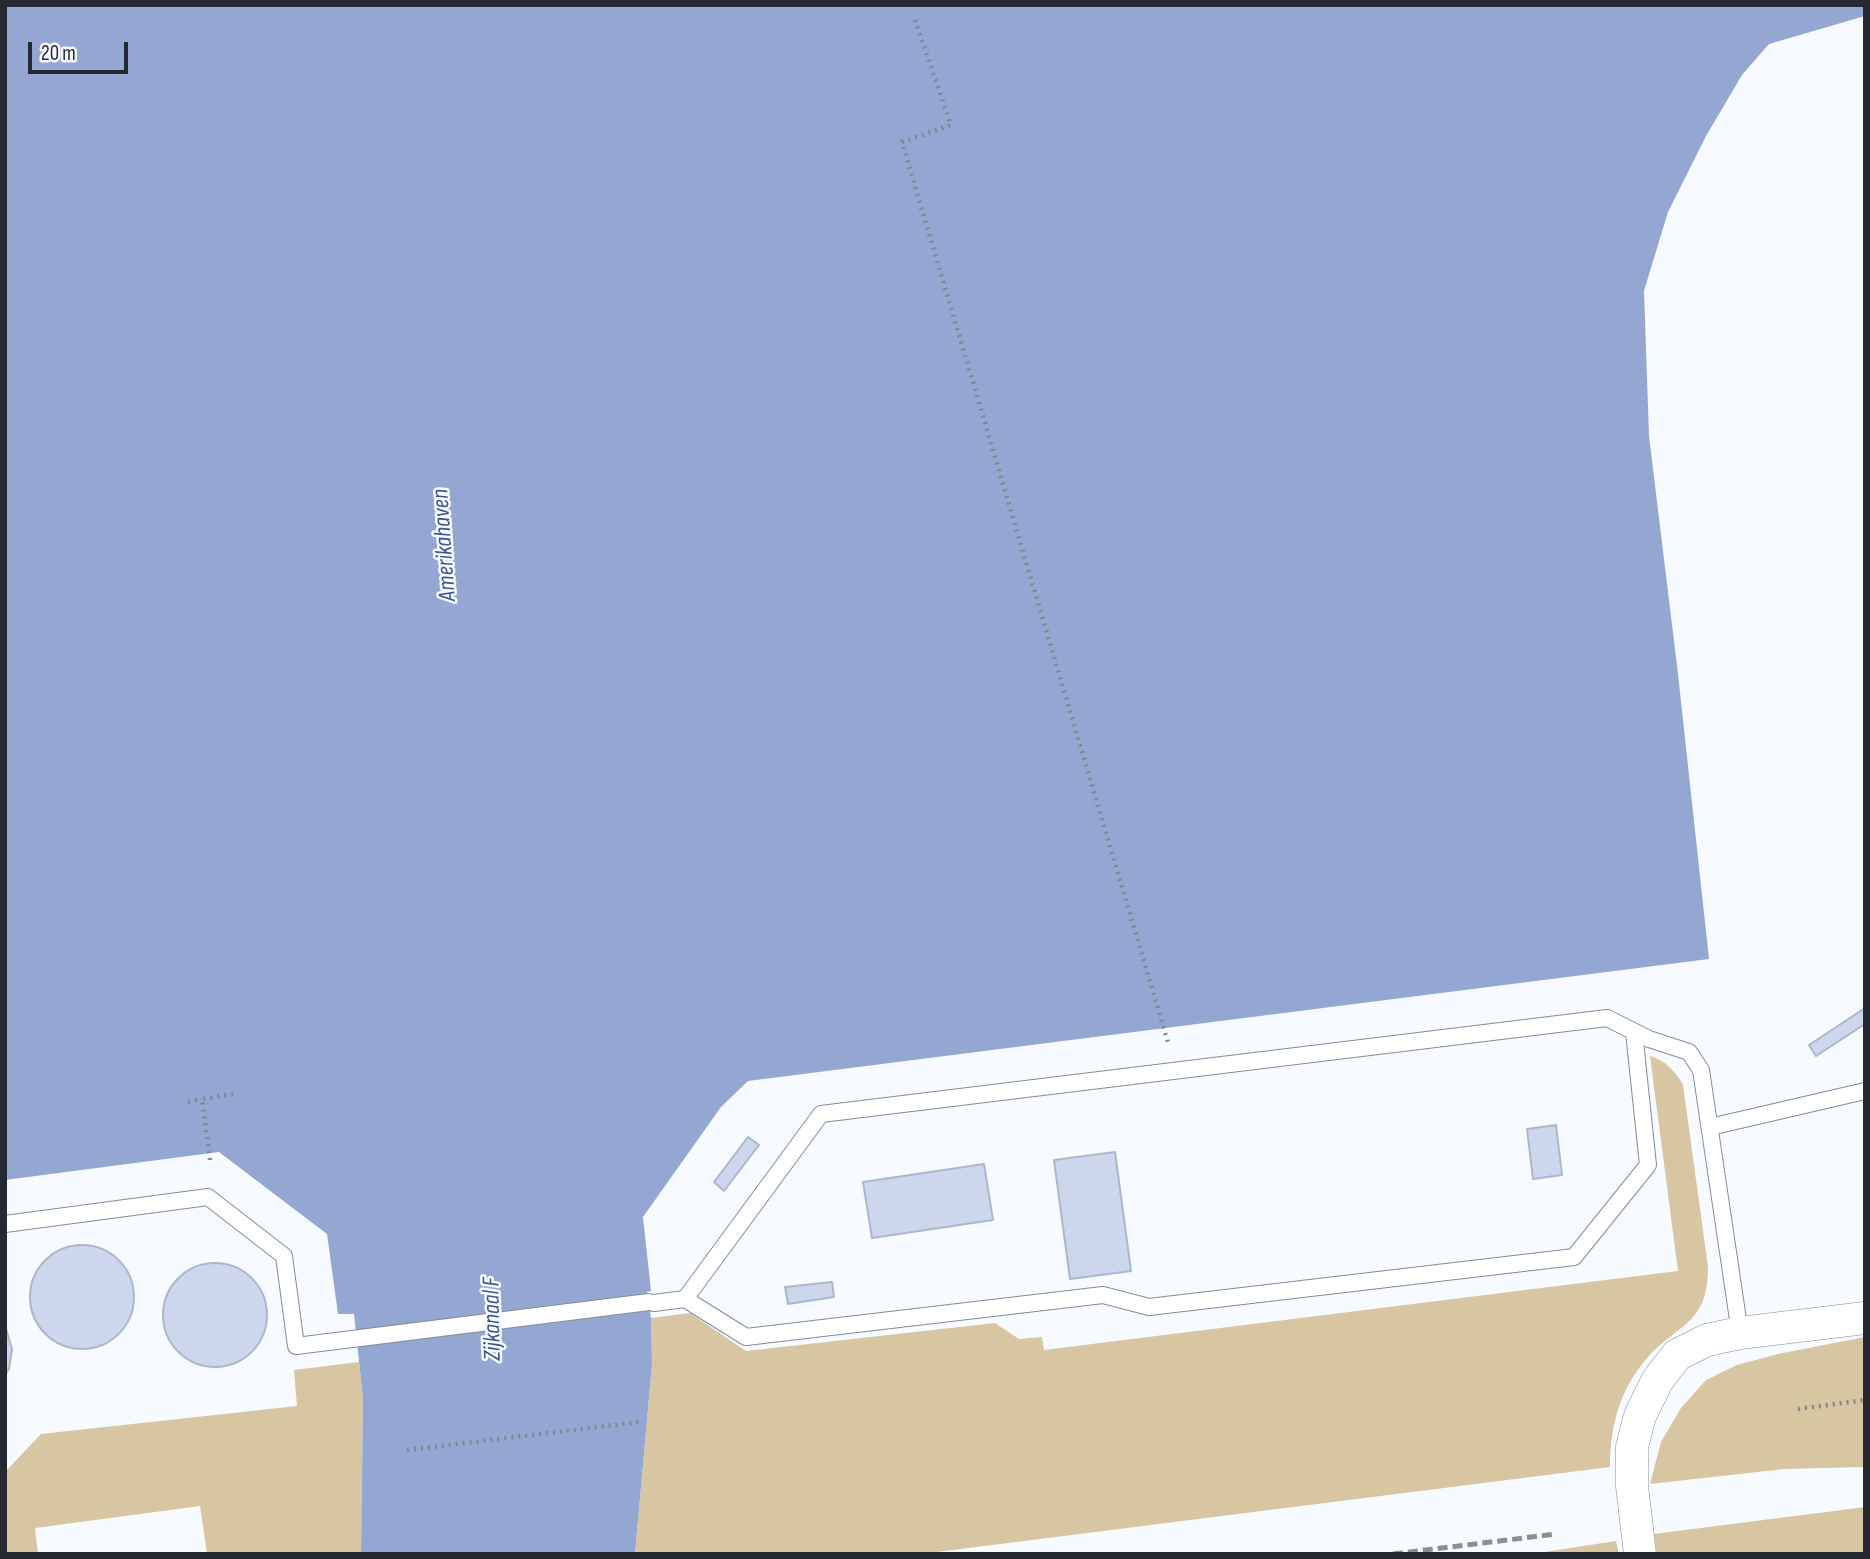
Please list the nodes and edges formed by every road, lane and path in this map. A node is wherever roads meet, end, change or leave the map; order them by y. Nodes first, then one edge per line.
1 (915, 20) dead end
2 (1634, 1032) junction
3 (1170, 1047) dead end
4 (1865, 1091) edge
5 (234, 1094) dead end
6 (202, 1099) junction
7 (188, 1102) dead end
8 (1710, 1127) junction
9 (210, 1160) dead end
10 (5, 1224) edge
11 (685, 1299) junction
12 (1865, 1318) edge
13 (1740, 1333) junction
14 (1865, 1400) edge
15 (1798, 1409) dead end
16 (640, 1422) dead end
17 (407, 1450) dead end
18 (1640, 1554) edge

1 - 3 path
2 - 8 lane
2 - 11 lane
2 - 11 lane
4 - 8 lane
5 - 6 path
6 - 7 path
6 - 9 path
8 - 13 lane
10 - 11 lane
12 - 13 street
13 - 18 street
14 - 15 path
16 - 17 path

